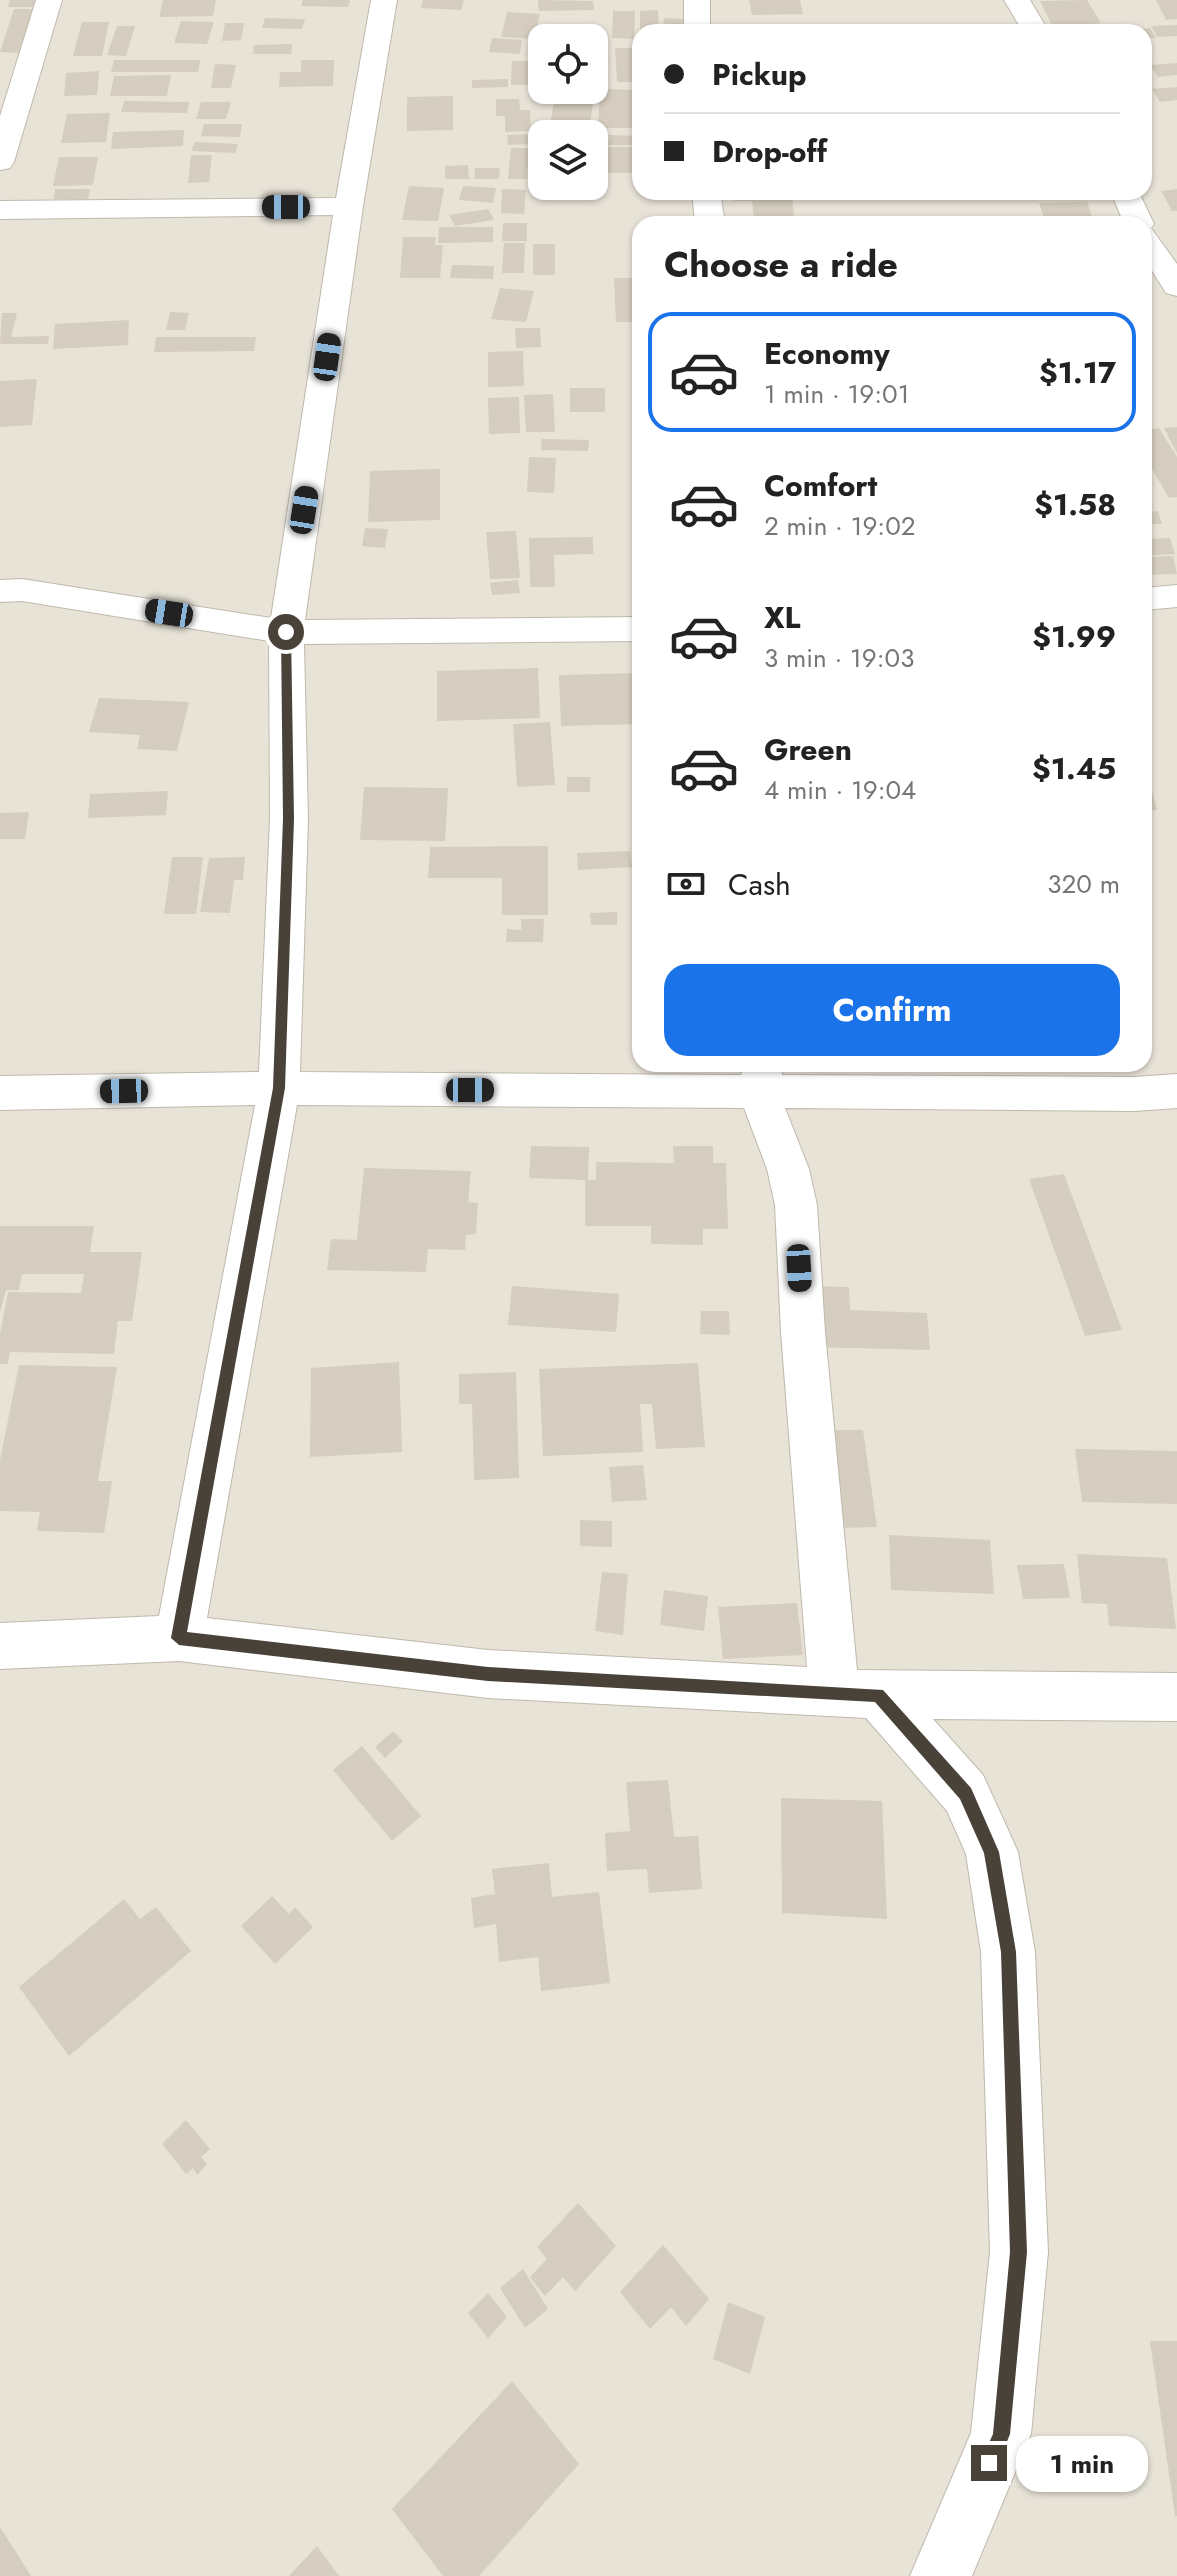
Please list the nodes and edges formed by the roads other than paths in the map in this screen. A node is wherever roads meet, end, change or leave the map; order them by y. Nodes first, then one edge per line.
1 (49, 0) edge
2 (384, 0) edge
3 (697, 0) edge
4 (1017, 0) edge
5 (697, 24) edge
6 (1031, 24) edge
7 (0, 162) edge
8 (349, 206) junction
9 (0, 210) edge
10 (1152, 248) edge
11 (1177, 287) edge
12 (0, 591) edge
13 (1177, 596) edge
14 (1152, 598) edge
15 (632, 629) edge
16 (286, 632) junction
17 (761, 1078) edge
18 (279, 1088) junction
19 (1177, 1091) edge
20 (0, 1093) edge
21 (179, 1638) junction
22 (0, 1646) edge
23 (856, 1694) junction
24 (1177, 1697) edge
25 (941, 2576) edge

1 - 7 street
2 - 8 street
3 - 5 street
4 - 6 street
8 - 9 street
8 - 16 street
10 - 11 street
12 - 16 street
13 - 14 street
15 - 16 street
16 - 18 street
17 - 18 street
17 - 19 street
17 - 23 street
18 - 20 street
18 - 21 street
21 - 22 street
21 - 23 street
23 - 24 street
23 - 25 street

